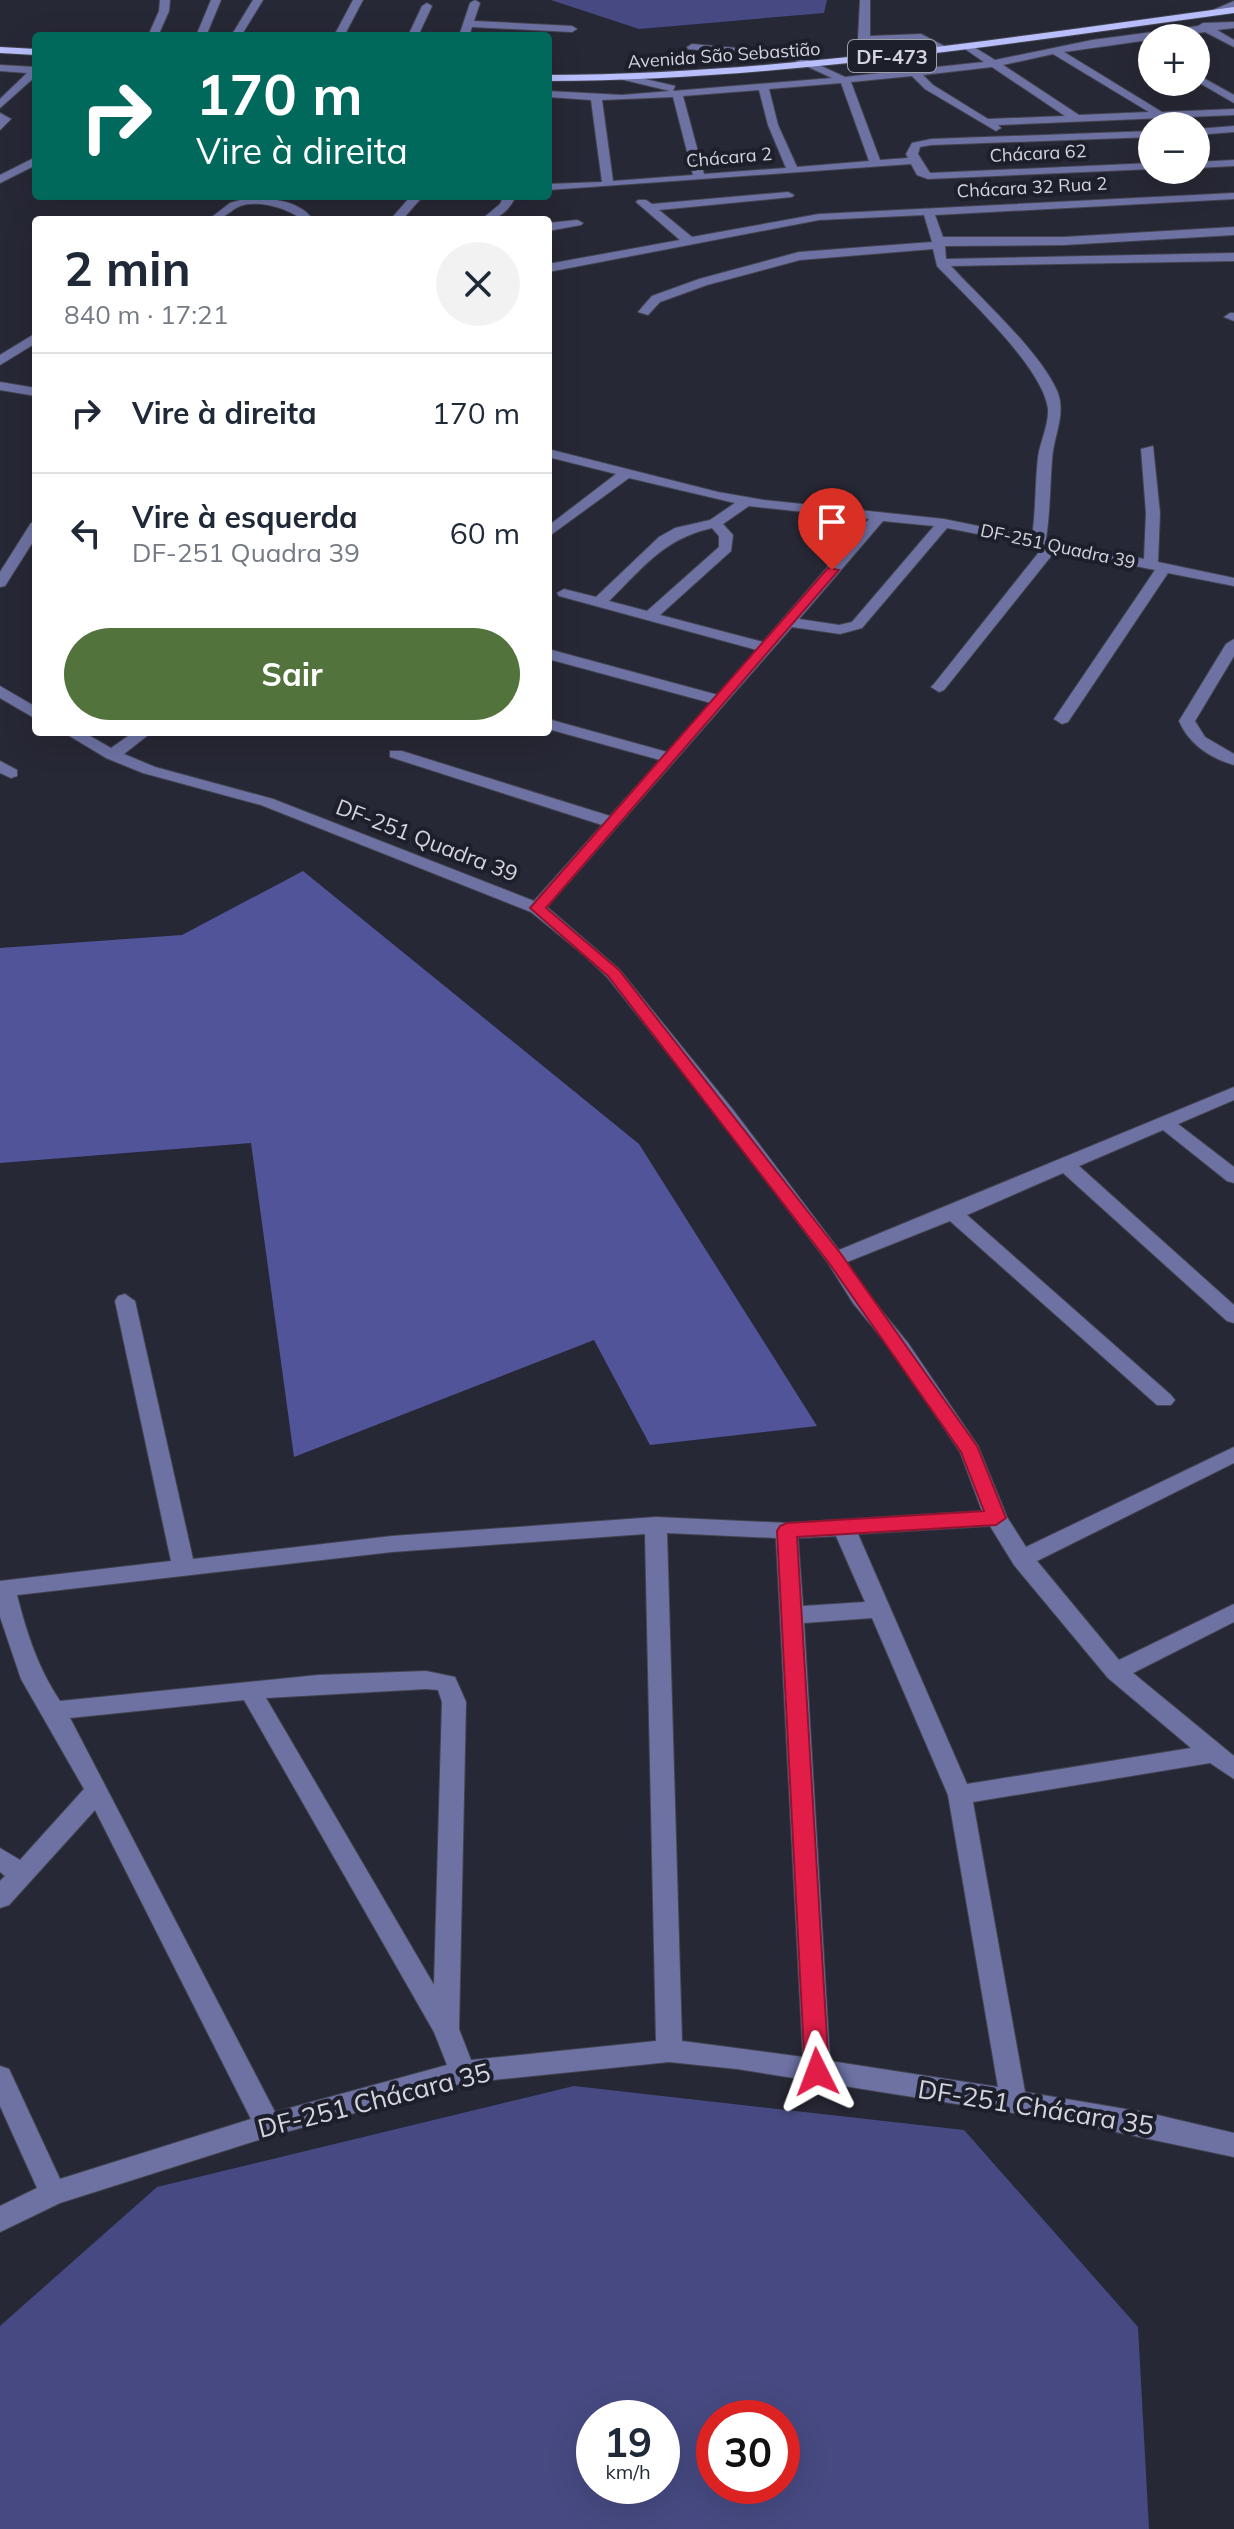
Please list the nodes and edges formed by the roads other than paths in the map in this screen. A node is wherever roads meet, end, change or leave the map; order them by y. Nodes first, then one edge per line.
1 (165, 0) edge
2 (216, 0) edge
3 (258, 0) edge
4 (358, 0) edge
5 (865, 0) edge
6 (475, 3) dead end
7 (427, 6) dead end
8 (1234, 7) edge
9 (1186, 16) junction
10 (468, 24) junction
11 (1200, 24) edge
12 (1234, 25) edge
13 (1210, 28) edge
14 (572, 29) dead end
15 (1210, 30) edge
16 (1082, 31) junction
17 (155, 32) edge
18 (203, 32) edge
19 (238, 32) edge
20 (341, 32) edge
21 (415, 32) edge
22 (465, 32) edge
23 (1138, 37) edge
24 (1130, 38) junction
25 (762, 39) dead end
26 (863, 39) junction
27 (1098, 42) junction
28 (1138, 43) edge
29 (1234, 44) edge
30 (692, 47) dead end
31 (969, 47) junction
32 (0, 50) edge
33 (947, 50) junction
34 (32, 52) edge
35 (1057, 52) junction
36 (905, 55) junction
37 (793, 56) junction
38 (867, 59) junction
39 (991, 64) junction
40 (814, 67) junction
41 (0, 68) edge
42 (32, 70) edge
43 (912, 72) junction
44 (32, 74) edge
45 (624, 77) junction
46 (552, 78) edge
47 (590, 78) junction
48 (845, 80) junction
49 (1210, 85) edge
50 (763, 86) junction
51 (677, 93) junction
52 (552, 94) edge
53 (572, 95) junction
54 (596, 97) junction
55 (1234, 100) edge
56 (0, 105) edge
57 (1149, 112) edge
58 (1234, 112) edge
59 (1210, 113) edge
60 (1138, 115) edge
61 (0, 116) edge
62 (1076, 118) junction
63 (987, 122) junction
64 (0, 127) edge
65 (1234, 129) edge
66 (1210, 131) edge
67 (1138, 135) edge
68 (1006, 140) junction
69 (913, 161) junction
70 (1234, 163) edge
71 (32, 164) edge
72 (876, 164) junction
73 (1210, 164) edge
74 (1138, 167) edge
75 (792, 169) junction
76 (699, 178) junction
77 (0, 180) edge
78 (626, 184) junction
79 (608, 185) junction
80 (552, 187) edge
81 (788, 195) dead end
82 (1234, 196) edge
83 (290, 200) edge
84 (414, 200) edge
85 (508, 200) edge
86 (283, 205) junction
87 (648, 208) junction
88 (928, 210) junction
89 (220, 216) edge
90 (304, 216) edge
91 (400, 216) edge
92 (492, 216) edge
93 (577, 223) dead end
94 (552, 226) edge
95 (1234, 231) edge
96 (689, 241) junction
97 (939, 243) junction
98 (1234, 257) edge
99 (941, 263) junction
100 (552, 267) edge
101 (644, 312) dead end
102 (32, 340) edge
103 (0, 361) edge
104 (0, 386) edge
105 (32, 391) edge
106 (1148, 449) dead end
107 (552, 454) edge
108 (624, 475) junction
109 (747, 501) junction
110 (881, 514) junction
111 (715, 523) junction
112 (944, 523) junction
113 (552, 530) edge
114 (32, 533) edge
115 (1045, 544) junction
116 (1158, 567) junction
117 (1234, 582) edge
118 (0, 583) edge
119 (564, 593) dead end
120 (599, 602) junction
121 (650, 616) junction
122 (790, 622) junction
123 (1234, 644) edge
124 (767, 648) junction
125 (552, 655) edge
126 (939, 687) dead end
127 (3, 698) edge
128 (721, 701) junction
129 (32, 710) edge
130 (1062, 719) dead end
131 (552, 725) edge
132 (78, 736) edge
133 (138, 736) edge
134 (396, 754) dead end
135 (112, 755) junction
136 (671, 758) junction
137 (1233, 766) edge
138 (614, 823) junction
139 (537, 908) junction
140 (1234, 1093) edge
141 (1164, 1122) junction
142 (1066, 1165) junction
143 (1234, 1177) edge
144 (953, 1213) junction
145 (835, 1259) junction
146 (125, 1301) dead end
147 (1234, 1316) edge
148 (1164, 1400) dead end
149 (1234, 1454) edge
150 (996, 1518) junction
151 (656, 1525) junction
152 (844, 1528) junction
153 (787, 1531) junction
154 (1022, 1559) junction
155 (184, 1569) junction
156 (2, 1589) edge
157 (880, 1609) junction
158 (1234, 1612) edge
159 (791, 1615) junction
160 (1116, 1672) junction
161 (250, 1691) junction
162 (54, 1711) junction
163 (1211, 1754) junction
164 (1234, 1770) edge
165 (97, 1791) junction
166 (960, 1795) junction
167 (0, 1858) edge
168 (20, 1874) junction
169 (0, 1898) edge
170 (446, 2029) junction
171 (669, 2051) junction
172 (463, 2072) junction
173 (817, 2072) junction
174 (0, 2077) edge
175 (1014, 2102) junction
176 (268, 2125) junction
177 (1234, 2145) edge
178 (53, 2193) junction
179 (0, 2220) edge

1 - 17 street
2 - 18 street
3 - 19 street
4 - 20 street
5 - 26 street
6 - 10 street
7 - 21 street
8 - 9 main road, Avenida São Sebastião / DF-473
9 - 11 street
9 - 16 main road, Avenida São Sebastião / DF-473
10 - 14 street
10 - 22 street
12 - 13 street
15 - 29 street
16 - 27 street
16 - 31 main road, Avenida São Sebastião / DF-473
23 - 24 street
24 - 27 street
24 - 28 street
25 - 37 street
26 - 33 street
26 - 38 street
27 - 35 street
30 - 37 street
31 - 33 main road, Avenida São Sebastião / DF-473
31 - 39 street
32 - 34 main road
33 - 36 main road, Avenida São Sebastião / DF-473
35 - 39 street
35 - 57 street
36 - 38 main road, Avenida São Sebastião / DF-473
36 - 43 street
37 - 40 street
38 - 40 main road, Avenida São Sebastião / DF-473
39 - 43 street
39 - 62 street
40 - 45 main road, Avenida São Sebastião / DF-473
40 - 48 street
41 - 42 street
43 - 48 street
43 - 63 street
44 - 56 street
45 - 47 main road, Avenida São Sebastião / DF-473
45 - 51 street
46 - 47 main road, Avenida São Sebastião / DF-473
47 - 53 street
48 - 50 street
48 - 72 street
49 - 55 street
50 - 51 street
50 - 75 street
51 - 54 street
51 - 76 street
52 - 53 street
53 - 54 street
54 - 79 street
58 - 59 street
60 - 62 street
61 - 64 street
62 - 63 street
63 - 68 street
65 - 66 street
67 - 68 street
68 - 69 street
69 - 72 street, Chácara 2
69 - 74 street, Chácara 62
70 - 73 street
71 - 77 street
72 - 75 street, Chácara 2
75 - 76 street, Chácara 2
76 - 78 street, Chácara 2
78 - 79 street, Chácara 2
78 - 87 street
79 - 80 street, Chácara 2
81 - 87 street
82 - 88 street, Chácara 32 Rua 2
83 - 86 street
84 - 91 street
85 - 92 street
86 - 89 street
86 - 90 street
87 - 96 street
88 - 96 street, Chácara 32 Rua 2
88 - 97 street
93 - 94 street
95 - 97 street
96 - 100 street, Chácara 32 Rua 2
97 - 99 street
97 - 101 street
98 - 99 street
99 - 115 street
102 - 103 street
104 - 105 street
106 - 116 street
107 - 108 street, DF-251 Quadra 39
108 - 109 street, DF-251 Quadra 39
108 - 113 street
109 - 110 street, DF-251 Quadra 39
109 - 111 street
110 - 112 street, DF-251 Quadra 39
110 - 122 street
111 - 120 street
111 - 121 street
112 - 115 street, DF-251 Quadra 39
112 - 122 street
114 - 118 street
115 - 116 street, DF-251 Quadra 39
115 - 126 street
116 - 117 street, DF-251 Quadra 39
116 - 130 street
119 - 120 street
120 - 121 street
121 - 124 street
122 - 124 street
123 - 137 street
124 - 128 street
125 - 128 street
127 - 129 street
128 - 136 street
131 - 136 street
132 - 135 street, DF-251 Quadra 39
133 - 135 street
134 - 138 street
135 - 139 street, DF-251 Quadra 39
136 - 138 street
138 - 139 street
139 - 145 street, DF-251 Quadra 39
140 - 141 street
141 - 142 street
141 - 143 street
142 - 144 street
142 - 147 street
144 - 145 street
144 - 148 street
145 - 150 street, DF-251 Quadra 39
146 - 155 street
149 - 154 street
150 - 152 street
150 - 154 street, DF-251 Quadra 39
151 - 153 street
151 - 155 street
151 - 171 street
152 - 153 street
152 - 157 street
153 - 159 street
154 - 160 street, DF-251 Quadra 39
155 - 156 street
156 - 162 street
157 - 159 street
157 - 166 street
158 - 160 street
159 - 173 street
160 - 163 street, DF-251 Quadra 39
161 - 162 street
161 - 170 street
161 - 170 street
162 - 165 street
163 - 164 street, DF-251 Quadra 39
163 - 166 street
165 - 168 street
165 - 176 street
166 - 175 street
167 - 168 street
168 - 169 street
170 - 172 street
171 - 172 street, DF-251 Chácara 35
171 - 173 street, DF-251 Chácara 35
172 - 176 street, DF-251 Chácara 35
173 - 175 street, DF-251 Chácara 35
174 - 178 street
175 - 177 street, DF-251 Chácara 35
176 - 178 street, DF-251 Chácara 35
178 - 179 street, DF-251 Chácara 35

